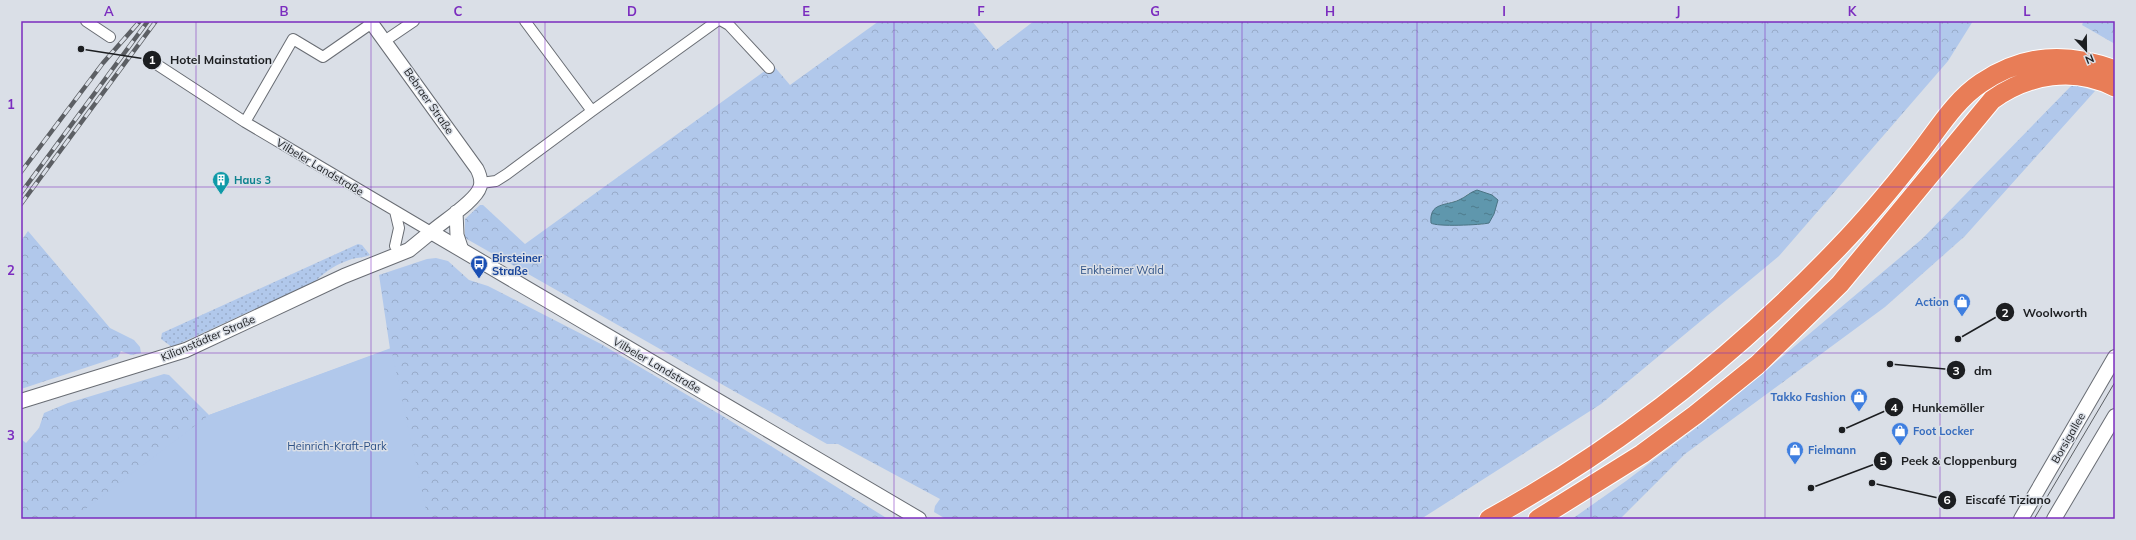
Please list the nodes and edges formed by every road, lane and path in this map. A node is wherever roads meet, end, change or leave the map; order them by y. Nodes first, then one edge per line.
1 (86, 21) edge
2 (414, 21) edge
3 (525, 21) edge
4 (717, 21) edge
5 (722, 21) edge
6 (371, 22) edge
7 (110, 37) dead end
8 (386, 40) junction
9 (153, 62) dead end
10 (769, 68) dead end
11 (2115, 70) edge
12 (2115, 87) edge
13 (592, 111) junction
14 (245, 122) junction
15 (481, 183) junction
16 (395, 211) junction
17 (456, 212) junction
18 (431, 232) junction
19 (395, 246) junction
20 (409, 250) junction
21 (462, 250) junction
22 (344, 276) junction
23 (2115, 357) edge
24 (21, 401) edge
25 (2114, 420) edge
26 (920, 519) edge
27 (1489, 519) edge
28 (1538, 519) edge
29 (2021, 519) edge
30 (2054, 519) edge

1 - 7 street
2 - 8 street
3 - 13 street
4 - 13 street
5 - 10 street
6 - 8 street, Bebraer Straße
6 - 14 street, Bebraer Straße
8 - 15 street, Bebraer Straße
9 - 14 street, Vilbeler Landstraße
11 - 27 highway
12 - 28 highway
13 - 15 street
14 - 16 street, Vilbeler Landstraße
15 - 17 street
16 - 18 street, Vilbeler Landstraße
16 - 19 street
17 - 18 street
17 - 21 street
18 - 19 main road, Kilianstädter Straße
18 - 20 main road
18 - 21 main road, Vilbeler Landstraße
19 - 22 main road, Kilianstädter Straße
20 - 21 main road
20 - 22 main road, Kilianstädter Straße
21 - 26 main road, Vilbeler Landstraße
22 - 24 main road, Kilianstädter Straße
23 - 29 main road, Borsigallee
25 - 30 main road

